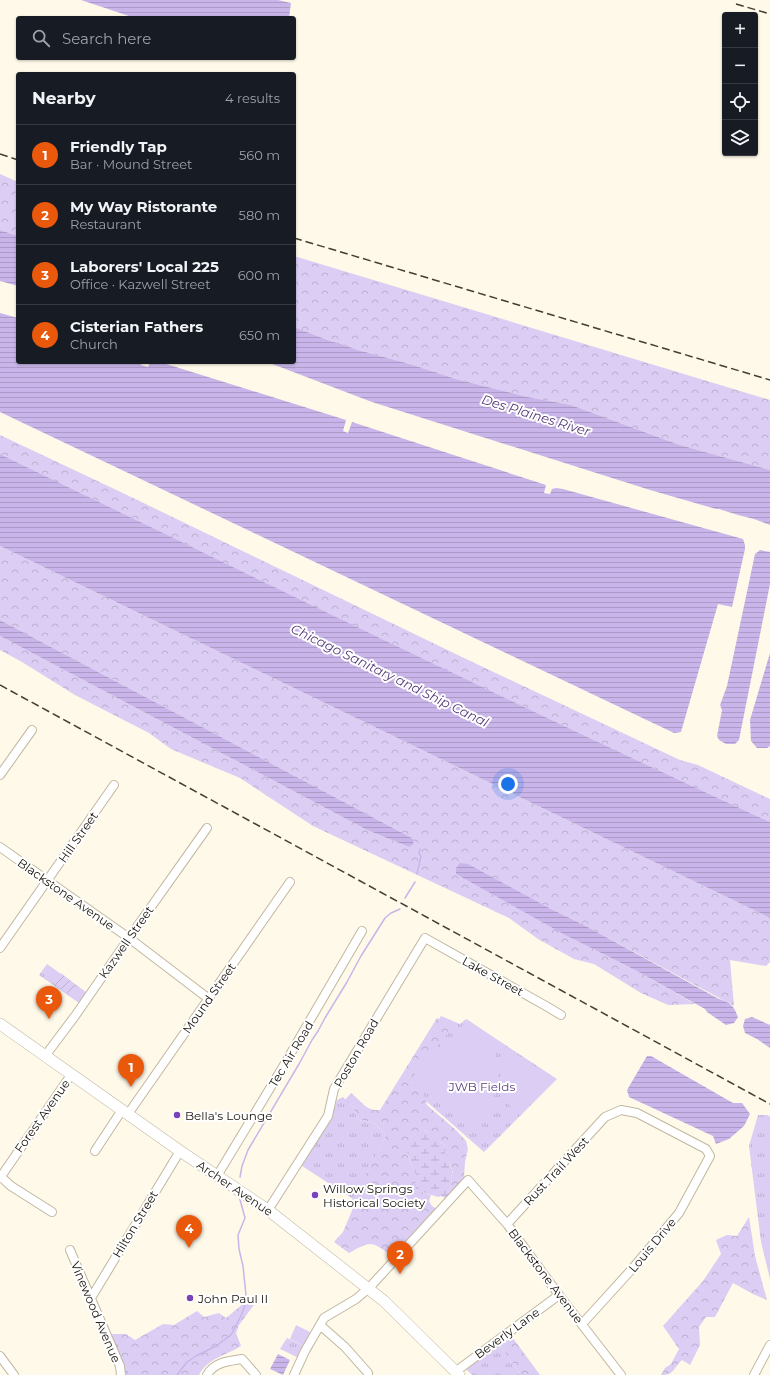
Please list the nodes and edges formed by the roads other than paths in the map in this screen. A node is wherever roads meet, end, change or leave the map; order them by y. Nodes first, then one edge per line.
1 (32, 730) dead end
2 (0, 775) edge
3 (114, 785) dead end
4 (207, 828) dead end
5 (0, 847) edge
6 (46, 881) junction
7 (290, 882) dead end
8 (362, 931) dead end
9 (129, 938) junction
10 (425, 938) joint
11 (0, 948) edge
12 (208, 999) junction
13 (561, 1015) dead end
14 (0, 1024) edge
15 (45, 1056) junction
16 (71, 1075) junction
17 (125, 1112) junction
18 (605, 1117) joint
19 (95, 1151) dead end
20 (180, 1151) junction
21 (217, 1176) junction
22 (0, 1177) edge
23 (268, 1210) junction
24 (52, 1212) dead end
25 (507, 1224) junction
26 (70, 1250) dead end
27 (369, 1288) junction
28 (559, 1296) junction
29 (91, 1298) junction
30 (582, 1324) junction
31 (320, 1325) junction
32 (770, 1345) edge
33 (0, 1356) edge
34 (457, 1374) edge
35 (14, 1375) edge
36 (121, 1375) edge
37 (207, 1375) edge
38 (256, 1375) edge
39 (294, 1375) edge
40 (368, 1375) edge
41 (621, 1375) edge
42 (754, 1375) edge

1 - 2 street
3 - 6 street, Hill Street
4 - 9 street, Kazwell Street
5 - 6 street, Blackstone Avenue
6 - 9 street, Blackstone Avenue
6 - 11 street, Hill Street
7 - 12 street, Mound Street
8 - 21 street, Tec Air Road
9 - 12 street, Blackstone Avenue
9 - 15 street, Kazwell Street
10 - 13 street, Lake Street
10 - 23 street, Poston Road
12 - 17 street, Mound Street
14 - 15 main road, Archer Avenue
15 - 16 main road, Archer Avenue
16 - 17 main road, Archer Avenue
16 - 22 street, Forest Avenue
17 - 19 street, Mound Street
17 - 20 main road, Archer Avenue
18 - 25 street, Rust Trail West
18 - 30 street, Louis Drive
20 - 21 main road, Archer Avenue
20 - 29 street, Hilton Street
21 - 23 main road, Archer Avenue
22 - 24 street
23 - 27 main road, Archer Avenue
25 - 27 street, Blackstone Avenue
25 - 28 street, Blackstone Avenue
26 - 29 street, Vinewood Avenue
27 - 31 street
27 - 34 main road, Archer Avenue
28 - 30 street, Blackstone Avenue
28 - 34 street, Beverly Lane
29 - 36 street, Vinewood Avenue
30 - 41 street, Blackstone Avenue
31 - 39 street
31 - 40 street
32 - 42 street
33 - 35 street
37 - 38 street

